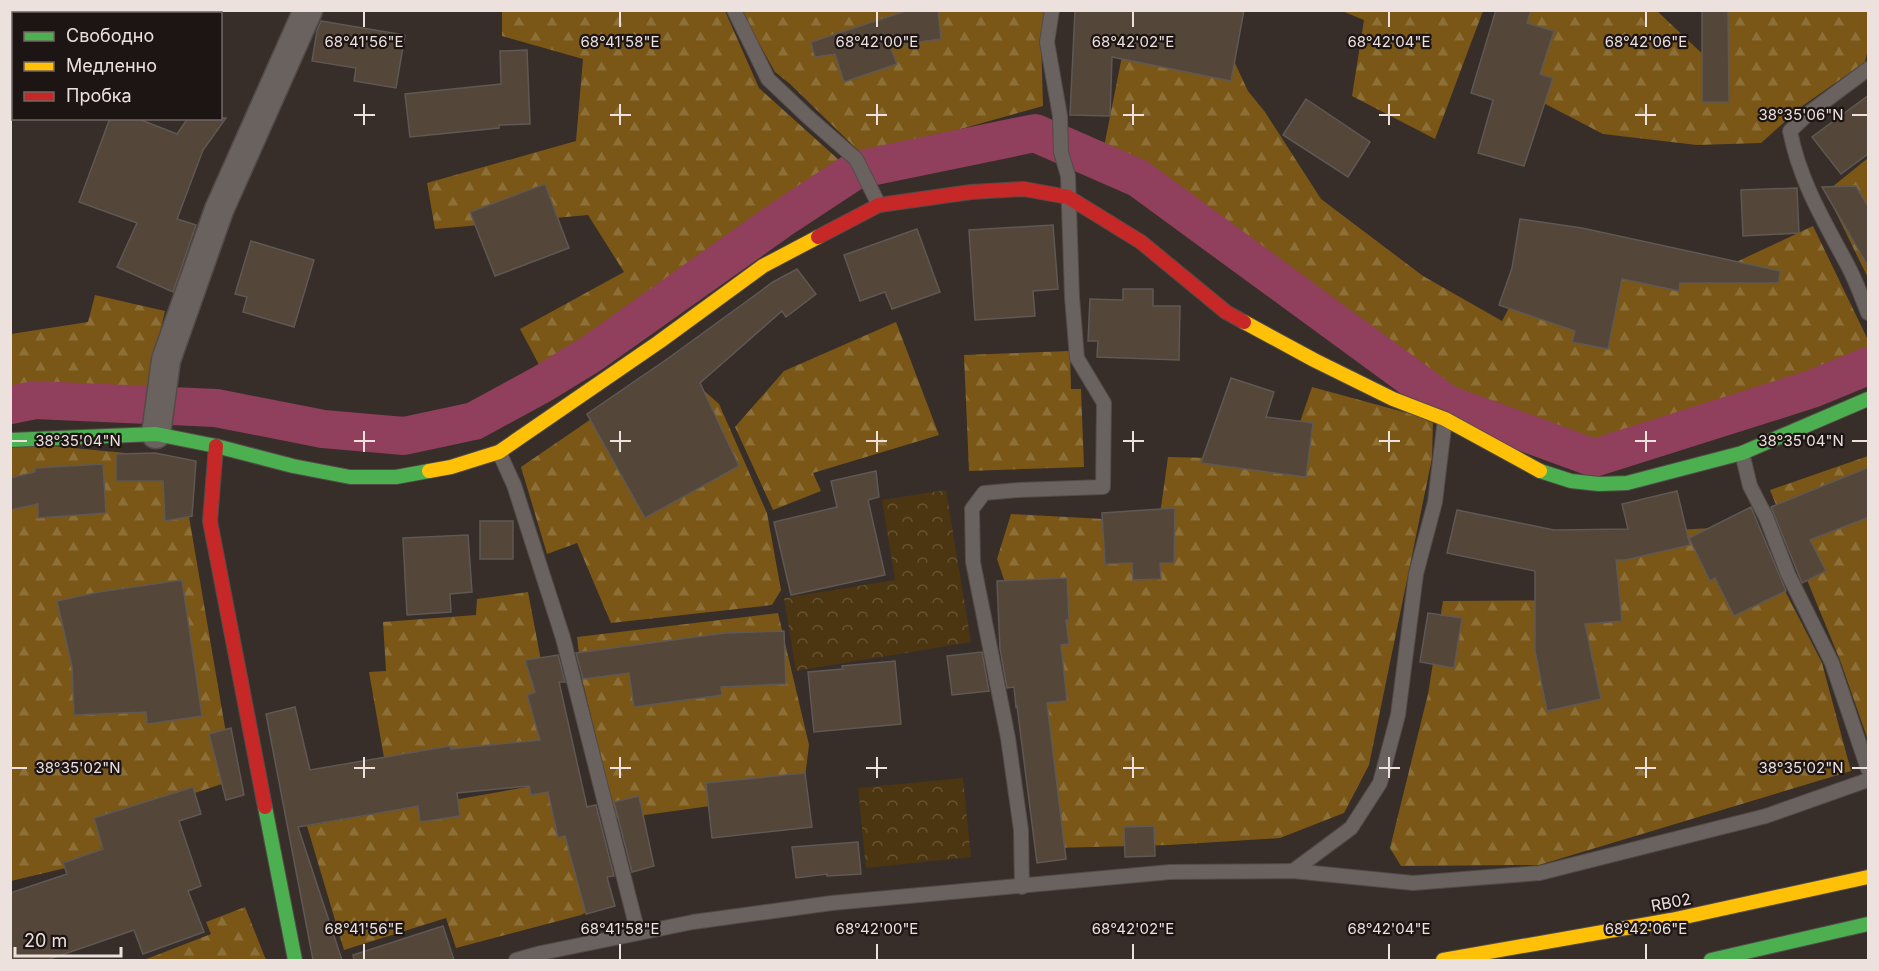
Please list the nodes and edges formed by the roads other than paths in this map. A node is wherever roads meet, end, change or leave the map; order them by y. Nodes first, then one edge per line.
1 (308, 10) edge
2 (734, 10) edge
3 (1052, 10) edge
4 (1869, 69) edge
5 (1068, 198) junction
6 (879, 205) junction
7 (1869, 313) edge
8 (1869, 399) edge
9 (1445, 418) junction
10 (156, 434) junction
11 (10, 440) edge
12 (216, 446) junction
13 (499, 452) junction
14 (1742, 453) junction
15 (1869, 770) edge
16 (1869, 780) edge
17 (1293, 871) junction
18 (1869, 877) edge
19 (1022, 887) junction
20 (1869, 924) edge
21 (638, 933) junction
22 (295, 960) edge
23 (516, 960) edge
24 (1443, 960) edge
25 (1711, 960) edge

1 - 10 street
2 - 6 lane
3 - 5 lane
4 - 7 lane
5 - 6 main road
5 - 9 main road
5 - 19 lane
6 - 13 main road
8 - 14 main road
9 - 14 main road
9 - 17 lane
10 - 11 main road
10 - 12 main road
12 - 13 main road
12 - 22 main road
13 - 21 lane
14 - 15 lane
16 - 17 lane
17 - 19 lane
18 - 24 main road, RB02
19 - 21 lane
20 - 25 main road
21 - 23 lane

